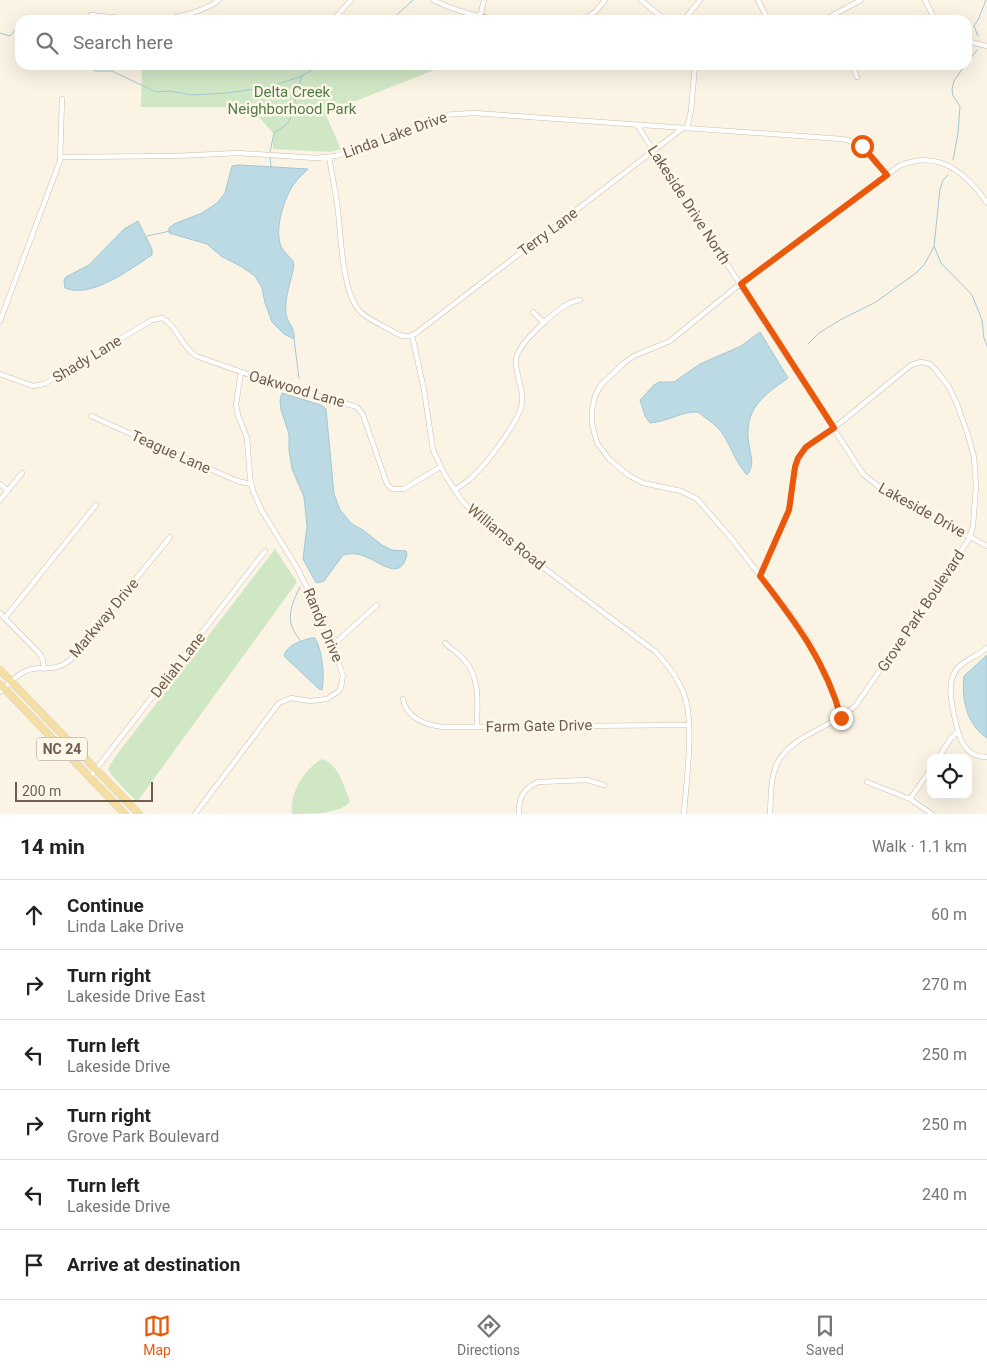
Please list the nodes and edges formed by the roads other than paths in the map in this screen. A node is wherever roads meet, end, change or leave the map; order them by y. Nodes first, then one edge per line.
1 (219, 0) edge
2 (351, 0) edge
3 (433, 0) edge
4 (484, 0) edge
5 (605, 0) edge
6 (641, 0) edge
7 (700, 0) edge
8 (758, 0) edge
9 (861, 0) edge
10 (925, 0) edge
11 (183, 15) edge
12 (338, 15) edge
13 (473, 15) edge
14 (480, 15) edge
15 (591, 15) edge
16 (660, 15) edge
17 (688, 15) edge
18 (766, 15) edge
19 (834, 15) edge
20 (932, 15) edge
21 (972, 42) edge
22 (987, 46) edge
23 (695, 70) edge
24 (854, 70) edge
25 (857, 77) dead end
26 (62, 99) dead end
27 (637, 125) junction
28 (685, 128) junction
29 (654, 151) junction
30 (61, 157) junction
31 (328, 157) junction
32 (887, 175) junction
33 (987, 203) edge
34 (741, 284) junction
35 (580, 300) dead end
36 (533, 312) dead end
37 (0, 321) edge
38 (544, 323) junction
39 (170, 324) joint
40 (412, 335) junction
41 (241, 372) junction
42 (0, 374) edge
43 (91, 416) dead end
44 (834, 428) junction
45 (440, 467) junction
46 (22, 473) dead end
47 (0, 484) edge
48 (251, 484) junction
49 (454, 490) junction
50 (8, 491) junction
51 (0, 500) edge
52 (96, 505) dead end
53 (170, 537) dead end
54 (970, 537) junction
55 (987, 546) edge
56 (265, 551) dead end
57 (760, 576) junction
58 (377, 605) dead end
59 (0, 613) edge
60 (5, 618) junction
61 (445, 643) dead end
62 (333, 645) junction
63 (987, 648) edge
64 (44, 669) junction
65 (0, 670) edge
66 (11, 681) junction
67 (1, 688) edge
68 (403, 699) dead end
69 (841, 718) junction
70 (689, 725) junction
71 (477, 727) junction
72 (958, 732) junction
73 (941, 754) edge
74 (987, 757) edge
75 (96, 770) junction
76 (927, 775) edge
77 (90, 777) junction
78 (867, 782) dead end
79 (604, 785) dead end
80 (910, 799) junction
81 (125, 814) edge
82 (139, 814) edge
83 (195, 814) edge
84 (519, 814) edge
85 (684, 814) edge
86 (770, 814) edge
87 (932, 814) edge

1 - 11 street
2 - 12 street
3 - 13 street
4 - 14 street
5 - 15 street
6 - 16 street
7 - 17 street
8 - 18 street
9 - 19 street
10 - 20 street
21 - 22 street
23 - 28 street
24 - 25 street
26 - 30 street
27 - 28 street, Linda Lake Drive
27 - 29 street, Lakeside Drive North
27 - 31 street, Linda Lake Drive
28 - 29 street, Terry Lane
28 - 32 street, Linda Lake Drive
29 - 34 street, Lakeside Drive North
29 - 40 street, Terry Lane
30 - 31 street, Linda Lake Drive
30 - 37 street
31 - 40 street
32 - 33 street
32 - 34 street
34 - 44 street, Lakeside Drive
34 - 57 street
35 - 38 street
36 - 38 street
38 - 49 street
39 - 41 street, Oakwood Lane
39 - 42 street, Shady Lane
40 - 45 street, Williams Road
41 - 45 street, Oakwood Lane
41 - 48 street, Randy Drive
43 - 48 street, Teague Lane
44 - 54 street, Lakeside Drive
44 - 54 street, Grove Park Boulevard
44 - 57 street, Grove Park Boulevard
45 - 49 street, Williams Road
46 - 50 street
47 - 50 street
48 - 62 street, Randy Drive
49 - 70 street, Williams Road
50 - 51 street
52 - 60 street
53 - 64 street, Markway Drive
54 - 55 street, Lakeside Drive
54 - 69 street, Grove Park Boulevard
56 - 75 street, Deliah Lane
57 - 69 street
58 - 62 street
59 - 60 street
60 - 64 street
61 - 71 street
62 - 83 street, Randy Drive
63 - 72 street
64 - 66 street, Markway Drive
65 - 66 main road, NC 24
66 - 67 street, Markway Drive
66 - 75 main road, NC 24
67 - 77 main road, NC 24
68 - 71 street, Farm Gate Drive
69 - 86 street, Grove Park Boulevard
70 - 71 street, Farm Gate Drive
70 - 85 street, Williams Road
72 - 73 street
72 - 74 street
75 - 77 street, Deliah Lane
75 - 82 main road, NC 24
76 - 80 street
77 - 81 main road, NC 24
78 - 80 street
79 - 84 street
80 - 87 street

